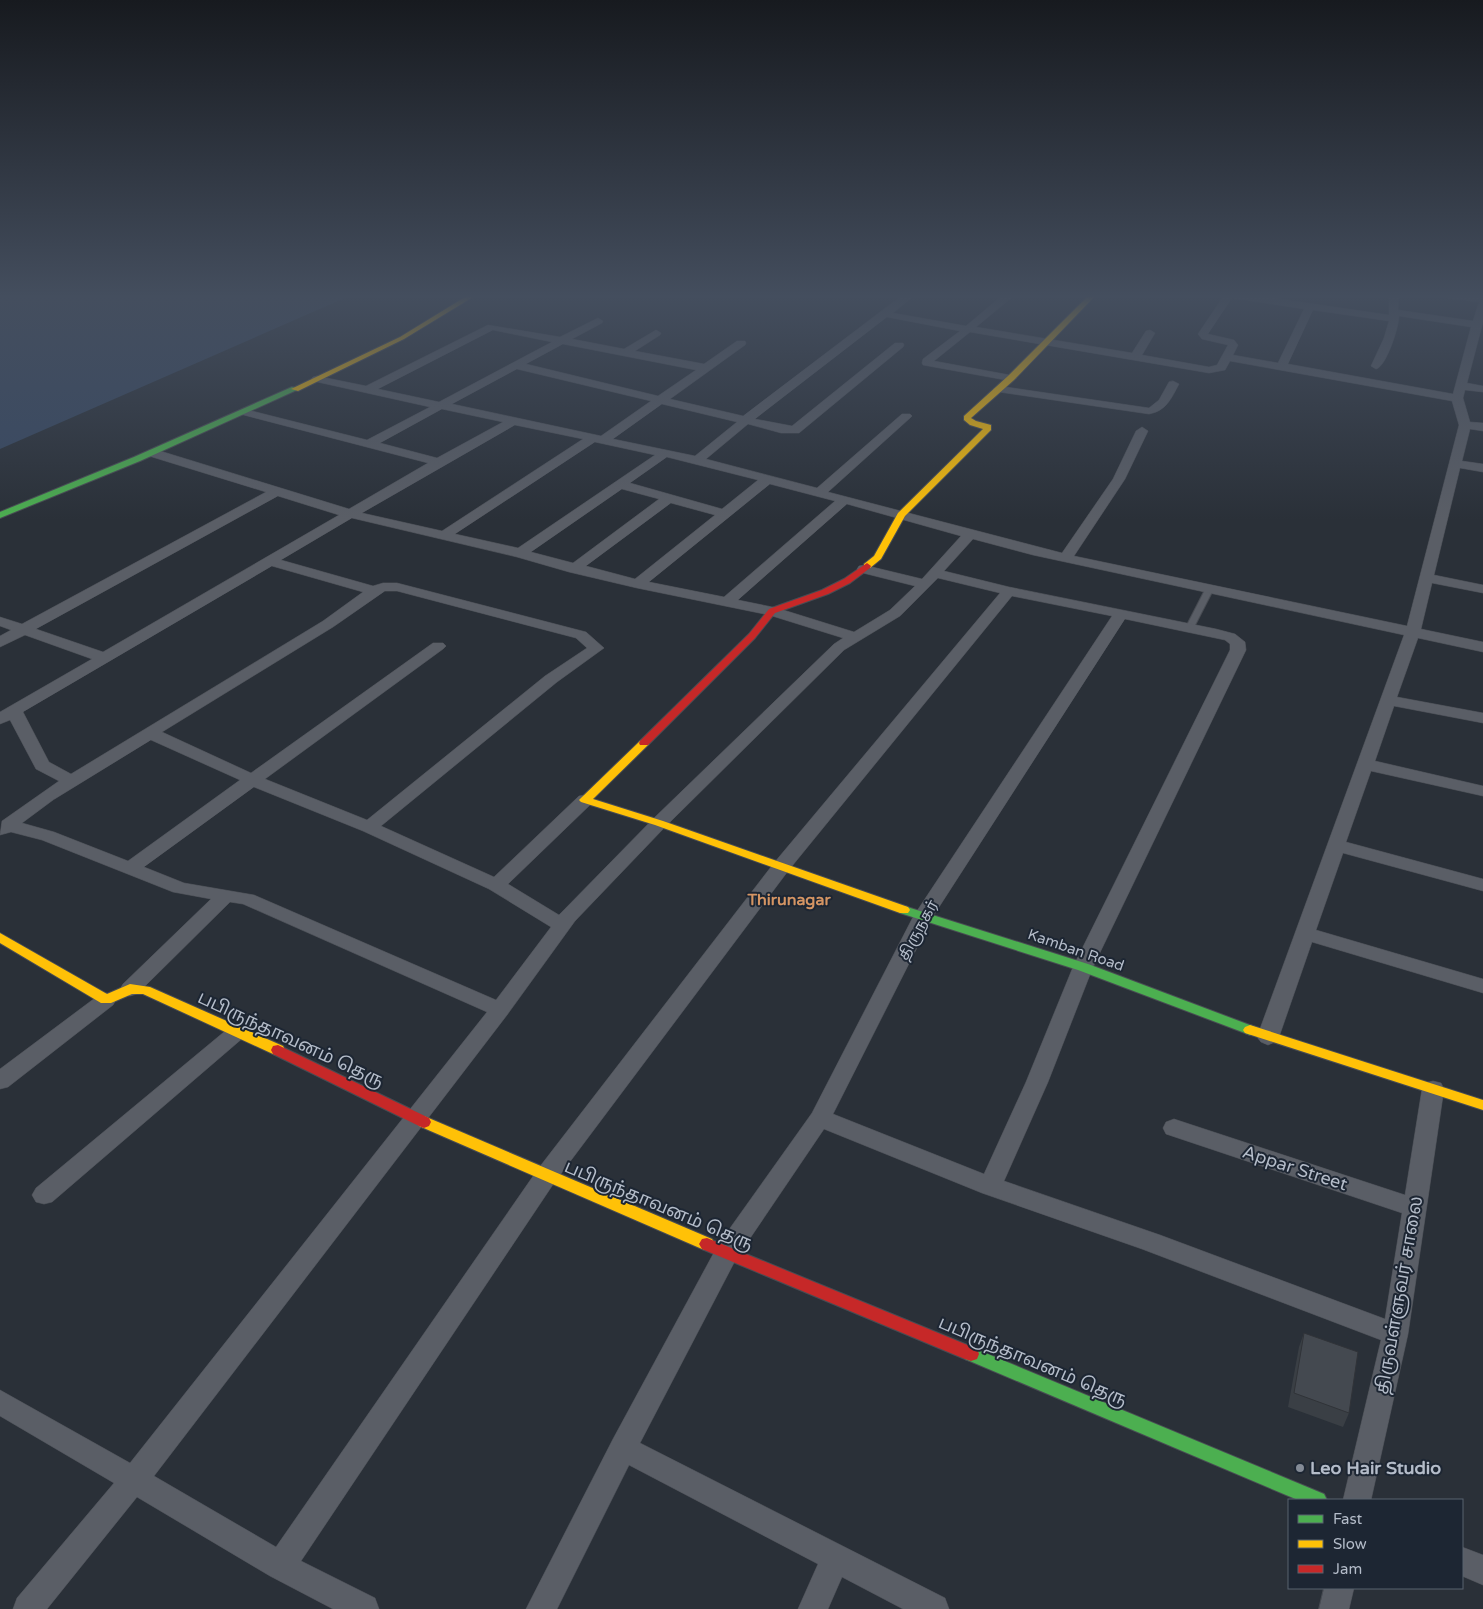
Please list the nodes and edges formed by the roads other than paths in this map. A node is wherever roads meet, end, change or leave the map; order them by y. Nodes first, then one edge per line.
1 (337, 369) edge
2 (408, 369) edge
3 (507, 369) edge
4 (537, 369) edge
5 (703, 369) edge
6 (812, 369) edge
7 (870, 369) edge
8 (961, 369) edge
9 (1020, 369) edge
10 (1296, 369) edge
11 (1465, 369) edge
12 (1011, 378) junction
13 (317, 379) junction
14 (1173, 384) dead end
15 (369, 389) junction
16 (999, 389) junction
17 (1483, 389) edge
18 (1459, 392) junction
19 (661, 399) junction
20 (442, 404) junction
21 (244, 412) junction
22 (906, 416) dead end
23 (515, 420) junction
24 (746, 420) junction
25 (1465, 425) junction
26 (1483, 427) edge
27 (1142, 432) dead end
28 (599, 438) junction
29 (369, 444) junction
30 (153, 452) junction
31 (664, 453) junction
32 (697, 460) junction
33 (439, 462) junction
34 (1455, 464) junction
35 (1483, 468) edge
36 (768, 479) junction
37 (619, 484) junction
38 (278, 491) junction
39 (819, 493) junction
40 (669, 498) junction
41 (844, 500) junction
42 (350, 514) junction
43 (725, 514) junction
44 (0, 515) edge
45 (901, 516) junction
46 (969, 535) junction
47 (443, 536) junction
48 (520, 553) junction
49 (1066, 557) junction
50 (270, 561) junction
51 (574, 569) junction
52 (864, 569) junction
53 (1427, 578) junction
54 (930, 579) junction
55 (637, 584) junction
56 (1210, 588) junction
57 (1483, 589) edge
58 (374, 591) junction
59 (1008, 591) junction
60 (728, 602) junction
61 (772, 611) junction
62 (1121, 614) junction
63 (0, 622) edge
64 (1190, 628) junction
65 (24, 629) junction
66 (1413, 630) junction
67 (856, 637) junction
68 (0, 642) edge
69 (438, 646) dead end
70 (1483, 647) edge
71 (105, 658) junction
72 (1388, 700) junction
73 (7, 715) edge
74 (1483, 718) edge
75 (150, 733) junction
76 (1365, 764) junction
77 (253, 780) junction
78 (72, 781) junction
79 (1483, 791) edge
80 (585, 800) junction
81 (659, 823) junction
82 (369, 827) junction
83 (4, 828) edge
84 (1336, 845) junction
85 (781, 867) junction
86 (130, 868) junction
87 (496, 885) junction
88 (1483, 885) edge
89 (226, 894) junction
90 (923, 917) junction
91 (562, 925) junction
92 (1305, 933) junction
93 (3, 942) edge
94 (1084, 967) junction
95 (1483, 986) edge
96 (130, 989) junction
97 (106, 1000) junction
98 (500, 1010) junction
99 (237, 1032) junction
100 (1268, 1037) junction
101 (0, 1081) edge
102 (1433, 1089) junction
103 (1483, 1105) edge
104 (415, 1118) junction
105 (820, 1118) junction
106 (1174, 1128) dead end
107 (546, 1176) junction
108 (990, 1186) junction
109 (44, 1195) dead end
110 (1415, 1208) junction
111 (727, 1252) junction
112 (1395, 1334) junction
113 (0, 1402) edge
114 (623, 1448) junction
115 (134, 1480) junction
116 (1316, 1499) edge
117 (1357, 1499) edge
118 (836, 1558) junction
119 (1463, 1561) edge
120 (280, 1566) junction
121 (1483, 1570) edge
122 (1339, 1589) edge
123 (28, 1609) edge
124 (364, 1609) edge
125 (541, 1609) edge
126 (813, 1609) edge
127 (934, 1609) edge
128 (1334, 1609) edge

1 - 13 street
2 - 15 street
3 - 20 street
4 - 19 street
5 - 19 street
6 - 24 street
7 - 24 street
8 - 12 street
9 - 12 street
10 - 18 street
11 - 18 street
12 - 16 street
13 - 15 street
13 - 21 street
14 - 16 street
15 - 20 street
16 - 45 street
17 - 18 street
18 - 25 street
19 - 24 street
19 - 28 street
20 - 23 street
20 - 29 street
21 - 29 street
21 - 30 street
22 - 39 street
23 - 28 street
23 - 33 street
24 - 32 street
25 - 26 street
25 - 34 street
27 - 49 street
28 - 31 street
28 - 47 street
29 - 33 street
30 - 38 street
30 - 44 street
31 - 32 street
31 - 37 street
32 - 36 street
33 - 42 street
34 - 35 street
34 - 53 street
36 - 39 street
36 - 43 street
37 - 40 street
37 - 48 street
38 - 42 street
38 - 65 street
39 - 41 street
40 - 43 street
40 - 51 street
41 - 45 street
41 - 60 street
42 - 47 street
42 - 50 street
43 - 55 street
45 - 46 street
45 - 52 street
46 - 49 street
46 - 54 street
47 - 48 street
48 - 51 street
49 - 56 street
50 - 58 street
50 - 71 street
51 - 55 street
52 - 54 street
52 - 61 street
53 - 57 street
53 - 66 street
54 - 59 street
54 - 67 street
55 - 60 street
56 - 64 lane
56 - 66 street
58 - 75 street
58 - 82 street
59 - 62 street
59 - 85 street
60 - 61 street
61 - 67 street
61 - 80 street
62 - 64 street
62 - 90 street, திருநகர்
63 - 65 street
64 - 94 street
65 - 68 street
65 - 71 street
66 - 70 street
66 - 72 street
67 - 81 street
69 - 77 street
71 - 73 street
72 - 74 street
72 - 76 street
73 - 78 street
75 - 77 street
75 - 78 street
76 - 79 street
76 - 84 street
77 - 82 street
77 - 86 street
78 - 83 street
80 - 81 street, Kamban Road
80 - 87 street
81 - 85 street, Kamban Road
81 - 91 street
82 - 87 street
83 - 86 street
84 - 88 street
84 - 92 street
85 - 90 street, Kamban Road
85 - 107 street
86 - 89 street
87 - 91 street
89 - 96 street
89 - 98 street
90 - 94 street, Kamban Road
90 - 105 street, திருநகர்
91 - 98 street
92 - 95 street
92 - 100 street
93 - 97 street
94 - 100 street, Kamban Road
94 - 108 street
96 - 97 street
96 - 99 street, பபிருந்தாவனம் தெரு
97 - 101 street
98 - 104 street
99 - 104 street, பபிருந்தாவனம் தெரு
99 - 109 street
100 - 102 street, Kamban Road
102 - 103 street, Kamban Road
102 - 110 street, திருவள்ளுவர் சாலை
104 - 107 street, பபிருந்தாவனம் தெரு
104 - 115 street
105 - 108 street
105 - 111 street, திருநகர்
106 - 110 street, Appar Street
107 - 111 street, பபிருந்தாவனம் தெரு
107 - 120 street
108 - 112 street
110 - 112 street, திருவள்ளுவர் சாலை
111 - 114 street, திருநகர்
111 - 116 street, பபிருந்தாவனம் தெரு
112 - 117 street, திருவள்ளுவர் சாலை
113 - 115 street
114 - 118 street
114 - 125 street, திருநகர்
115 - 120 street
115 - 123 street
118 - 126 street
118 - 127 street
119 - 121 street
120 - 124 street
122 - 128 street

